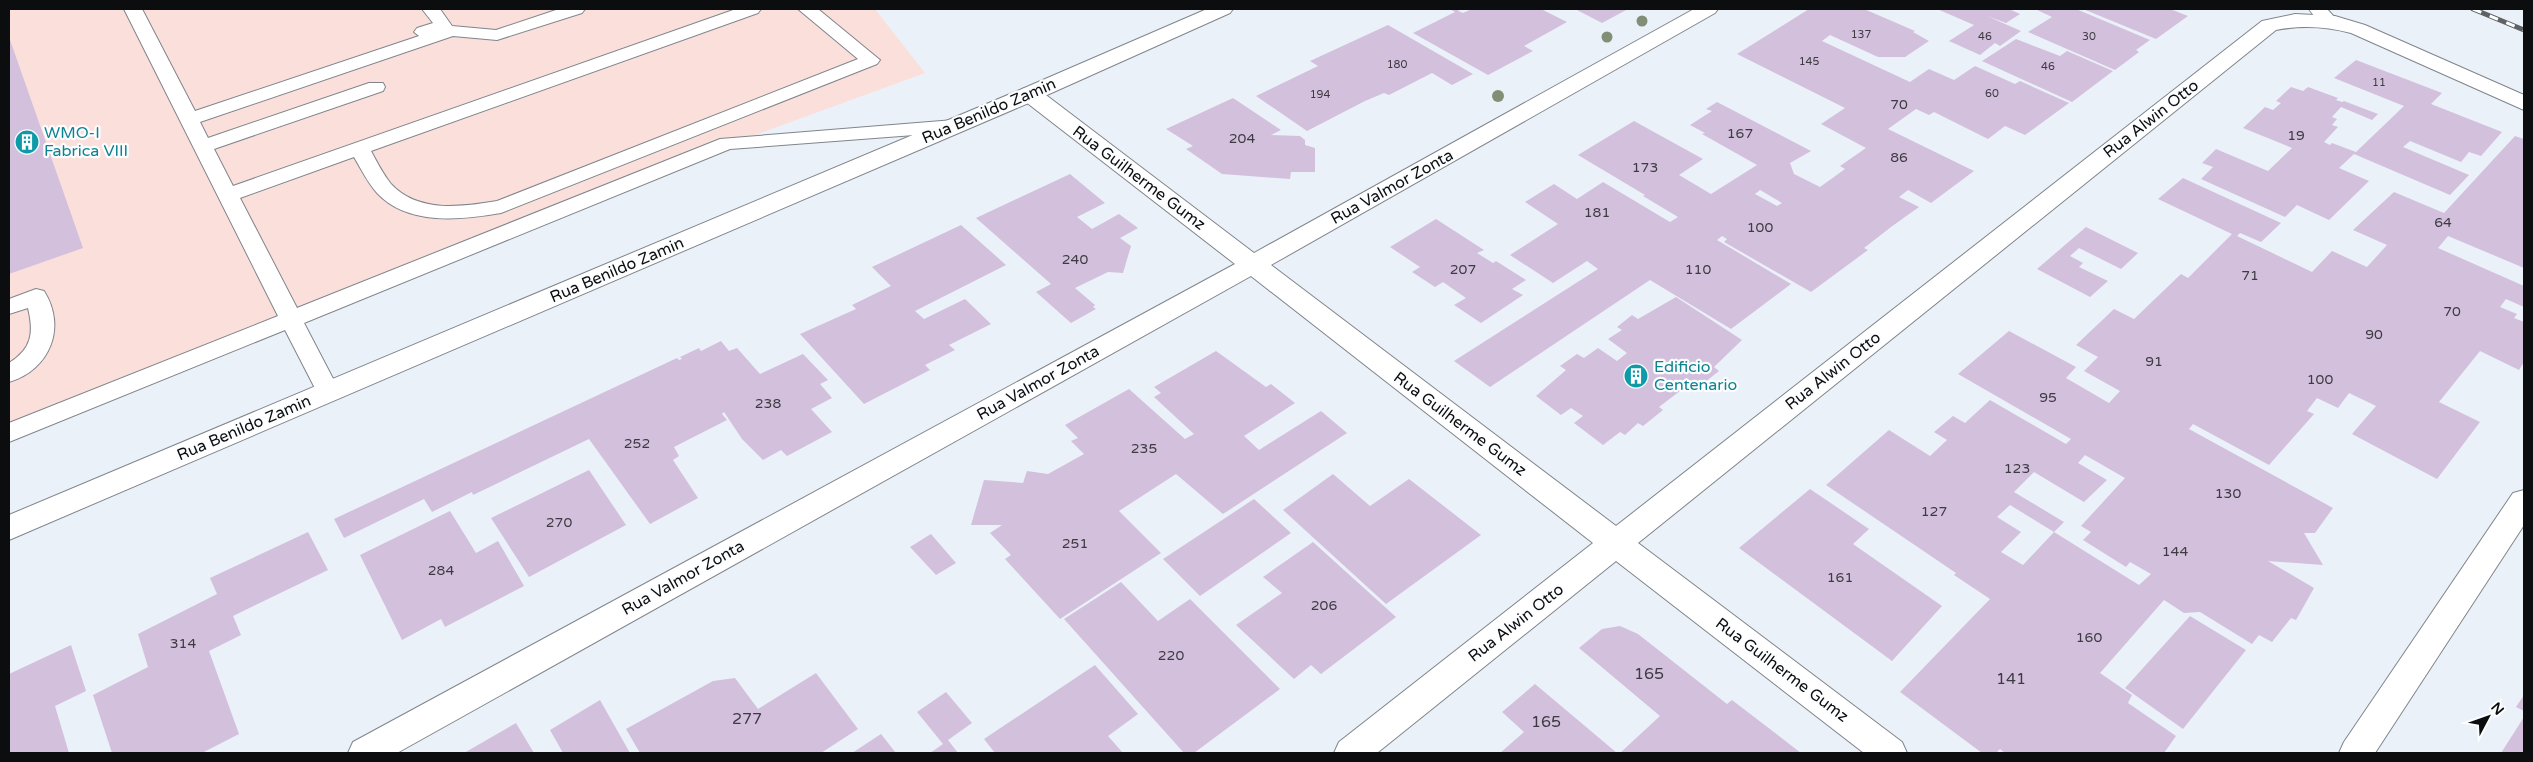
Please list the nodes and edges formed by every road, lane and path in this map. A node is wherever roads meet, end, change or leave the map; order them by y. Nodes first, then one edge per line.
1 (133, 9) edge
2 (433, 9) edge
3 (576, 9) edge
4 (752, 9) edge
5 (807, 9) edge
6 (1223, 9) edge
7 (1708, 9) edge
8 (2323, 14) edge
9 (376, 87) dead end
10 (1030, 94) junction
11 (2524, 103) edge
12 (188, 115) junction
13 (954, 126) junction
14 (203, 146) junction
15 (359, 148) junction
16 (228, 195) junction
17 (1252, 265) junction
18 (9, 306) edge
19 (292, 319) junction
20 (9, 374) edge
21 (328, 392) junction
22 (9, 433) edge
23 (2524, 501) edge
24 (9, 528) edge
25 (1617, 543) junction
26 (365, 753) edge
27 (1351, 753) edge
28 (1890, 753) edge
29 (2356, 753) edge

1 - 12 lane
2 - 12 lane
3 - 12 lane
4 - 15 lane
5 - 15 lane
6 - 10 street, Rua Benildo Zamin
7 - 17 street, Rua Valmor Zonta
8 - 11 street, Rua Alwin Otto
8 - 25 street, Rua Alwin Otto
9 - 14 lane
10 - 13 street, Rua Benildo Zamin
10 - 17 street, Rua Guilherme Gumz
12 - 14 lane
13 - 19 lane
13 - 21 street, Rua Benildo Zamin
14 - 16 lane
15 - 16 lane
16 - 19 lane
17 - 25 street, Rua Guilherme Gumz
17 - 26 street, Rua Valmor Zonta
18 - 20 lane
19 - 21 lane
19 - 22 lane
21 - 24 street, Rua Benildo Zamin
23 - 29 street
25 - 27 street, Rua Alwin Otto
25 - 28 street, Rua Guilherme Gumz

